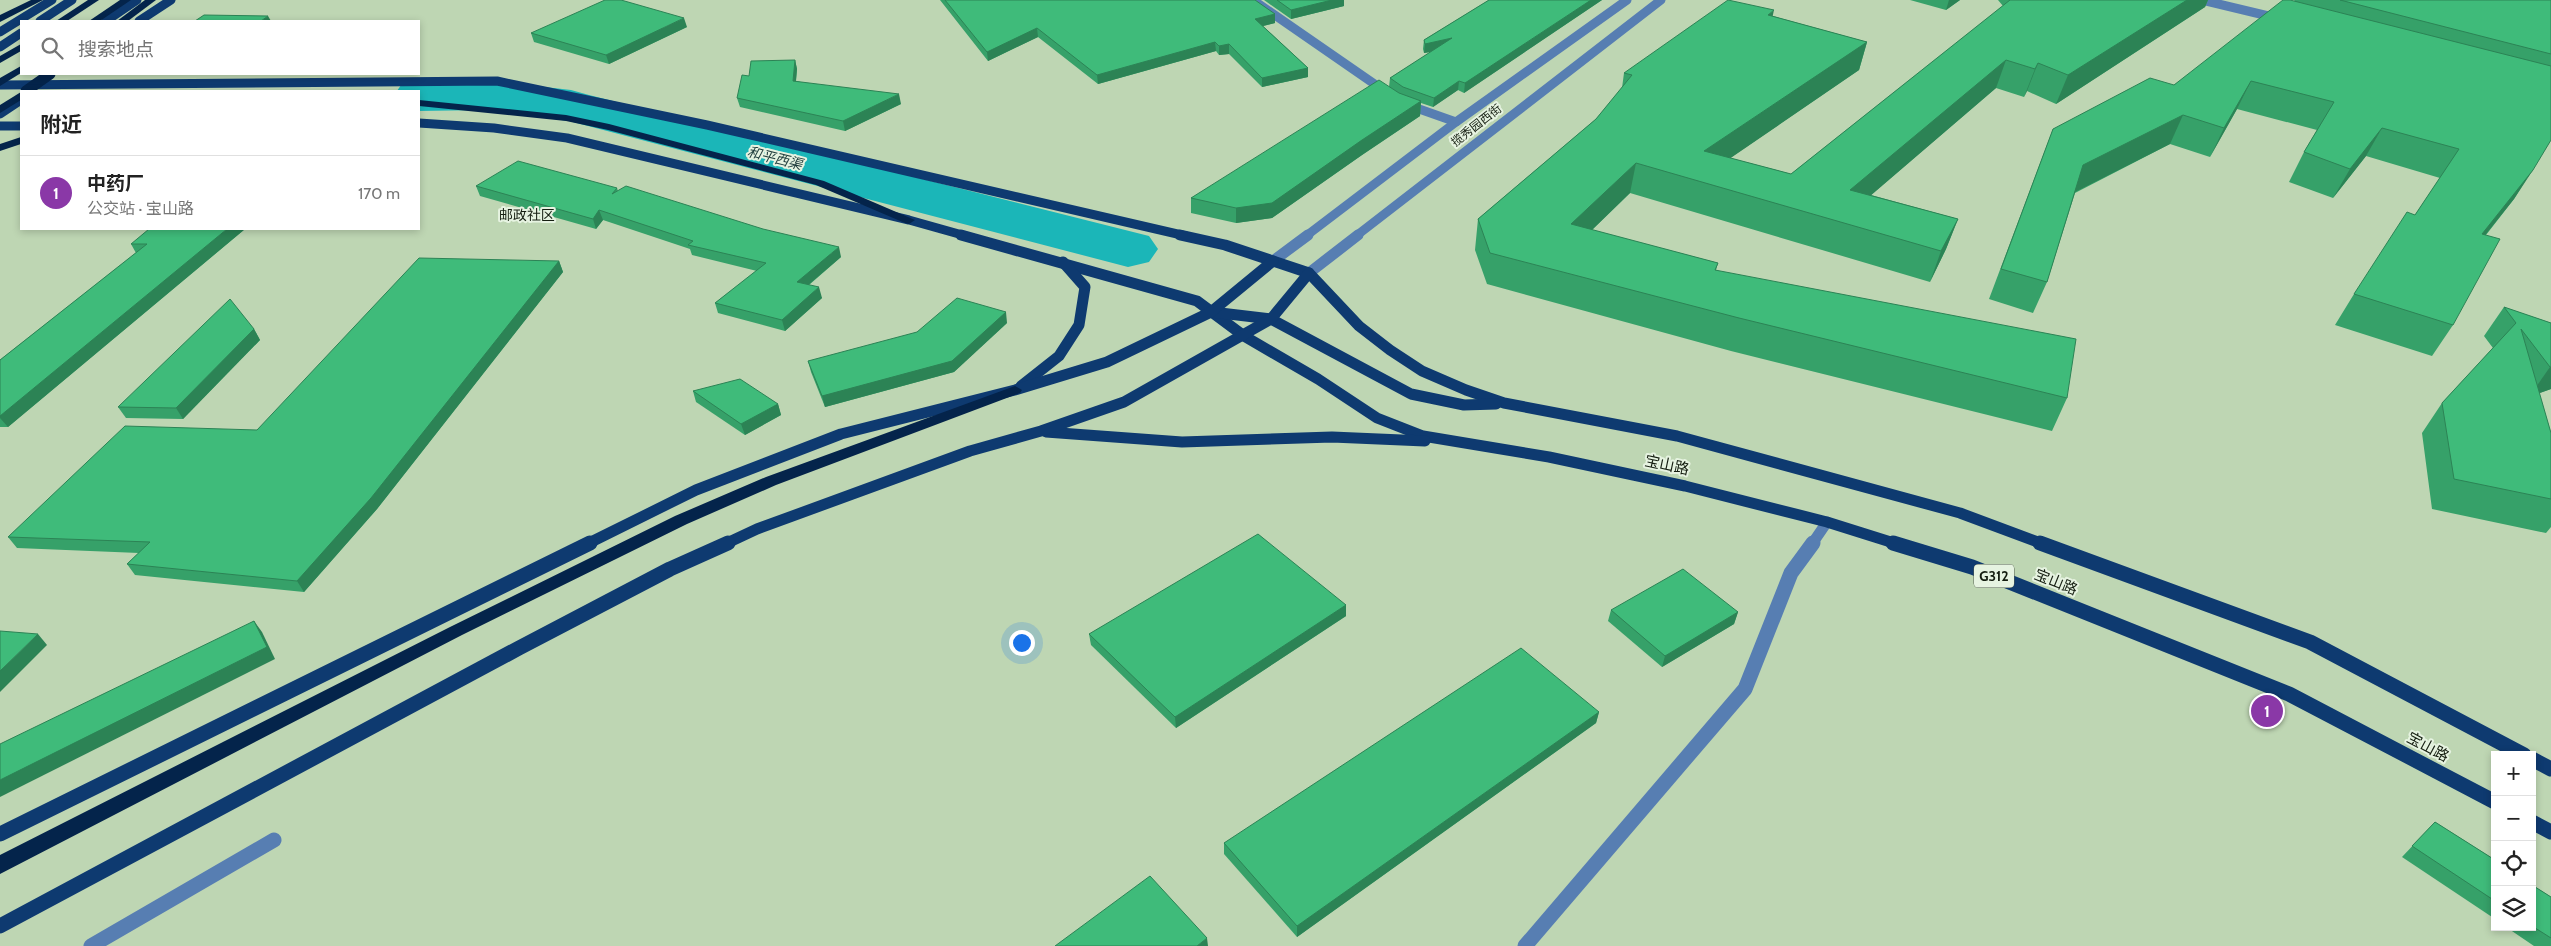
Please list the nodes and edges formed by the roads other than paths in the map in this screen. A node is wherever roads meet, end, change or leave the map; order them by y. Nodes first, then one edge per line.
1 (38, 0) edge
2 (52, 0) edge
3 (72, 0) edge
4 (94, 0) edge
5 (126, 0) edge
6 (138, 0) edge
7 (151, 0) edge
8 (171, 0) edge
9 (1252, 0) edge
10 (1627, 0) edge
11 (1662, 0) edge
12 (2202, 0) edge
13 (0, 19) edge
14 (42, 20) edge
15 (63, 20) edge
16 (96, 20) edge
17 (108, 20) edge
18 (123, 20) edge
19 (141, 20) edge
20 (2286, 21) edge
21 (0, 32) edge
22 (20, 34) edge
23 (0, 47) edge
24 (20, 48) edge
25 (0, 60) edge
26 (20, 70) edge
27 (25, 75) edge
28 (49, 78) edge
29 (3, 84) edge
30 (28, 90) edge
31 (35, 90) edge
32 (0, 92) edge
33 (20, 96) edge
34 (1392, 97) edge
35 (20, 101) edge
36 (1400, 102) edge
37 (420, 103) edge
38 (0, 110) edge
39 (0, 114) edge
40 (1456, 122) junction
41 (420, 123) edge
42 (0, 126) edge
43 (20, 126) edge
44 (20, 140) edge
45 (0, 148) edge
46 (909, 220) junction
47 (1273, 261) junction
48 (1063, 262) junction
49 (1309, 273) junction
50 (1211, 312) junction
51 (1271, 319) junction
52 (1244, 336) junction
53 (1015, 390) junction
54 (1504, 403) junction
55 (1041, 432) junction
56 (1462, 443) junction
57 (1827, 522) junction
58 (2516, 751) edge
59 (2536, 761) edge
60 (2551, 769) edge
61 (2491, 800) edge
62 (2536, 824) edge
63 (2551, 832) edge
64 (0, 834) edge
65 (274, 840) dead end
66 (0, 865) edge
67 (0, 926) edge
68 (91, 946) edge
69 (1525, 946) edge

1 - 13 highway
2 - 21 main road
3 - 14 main road
4 - 15 highway
5 - 16 highway
6 - 17 main road
7 - 18 highway
8 - 19 main road
9 - 34 street
10 - 40 street, 揽秀园西街
11 - 49 street, 揽秀园西街
12 - 20 street
22 - 23 main road
24 - 25 highway
26 - 29 highway
27 - 29 main road
28 - 29 main road
28 - 30 highway, bridge
28 - 31 main road
28 - 47 main road
29 - 32 main road
33 - 38 highway
35 - 39 main road
36 - 40 street
37 - 46 highway
40 - 47 street, 揽秀园西街
41 - 46 main road
42 - 43 main road
44 - 45 highway
46 - 48 main road
47 - 49 main road
47 - 50 main road
48 - 50 main road
48 - 53 main road
49 - 51 main road
49 - 54 main road
50 - 51 main road
50 - 52 main road
50 - 53 main road
51 - 52 main road
51 - 54 main road
52 - 55 main road
52 - 56 main road
53 - 64 main road
53 - 66 highway
54 - 58 main road, 宝山路
55 - 56 main road
55 - 67 main road
56 - 57 main road, 宝山路 / G312
57 - 61 main road, 宝山路 / G312
57 - 69 street
59 - 60 main road
62 - 63 main road
65 - 68 street

